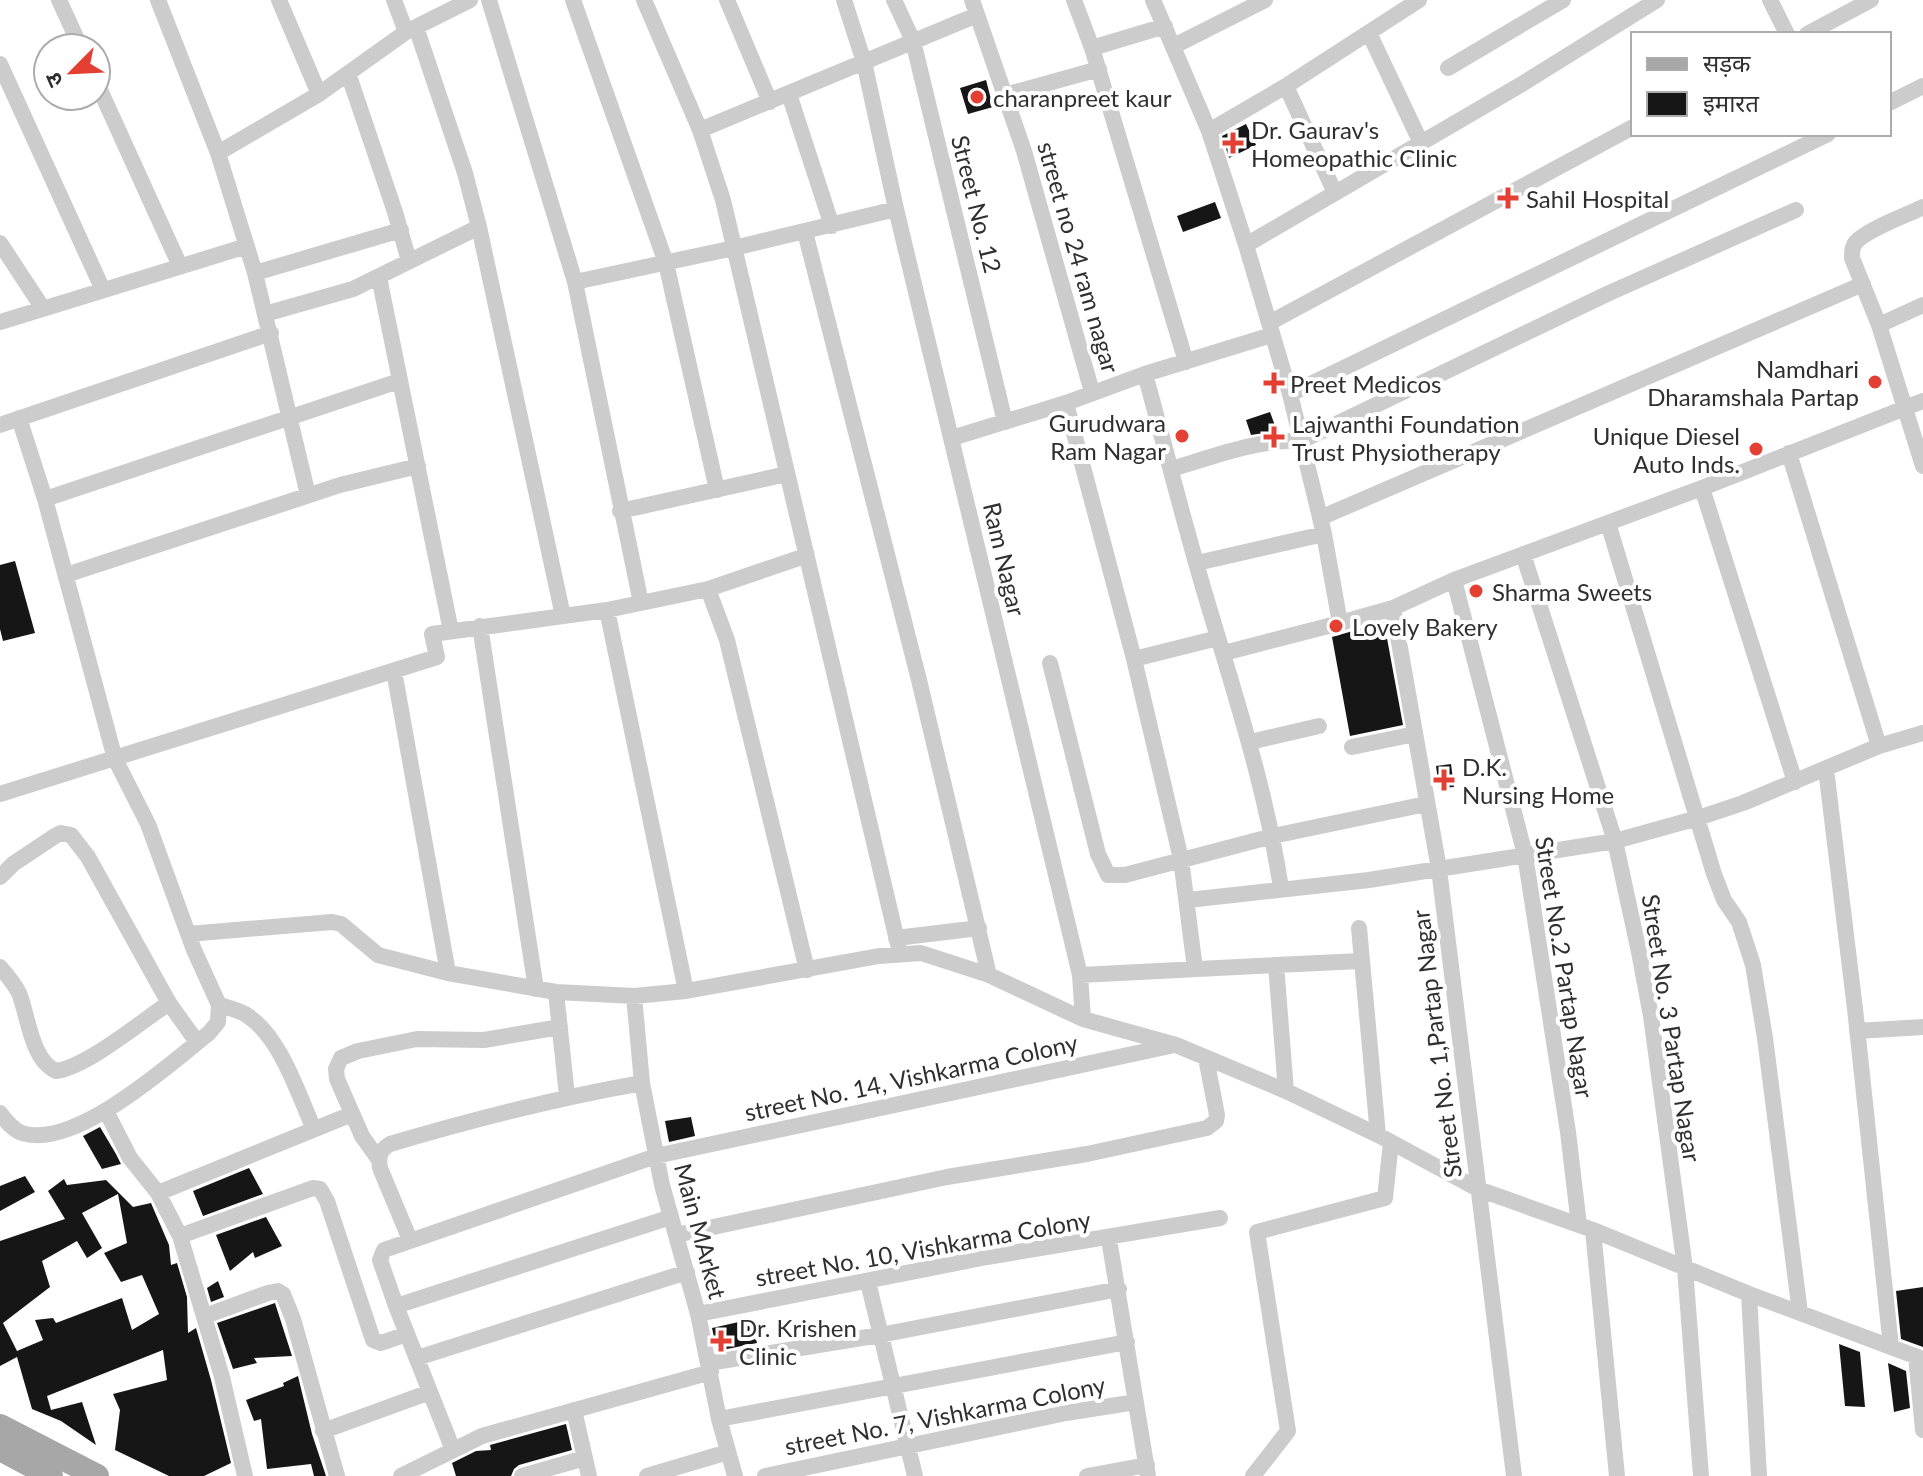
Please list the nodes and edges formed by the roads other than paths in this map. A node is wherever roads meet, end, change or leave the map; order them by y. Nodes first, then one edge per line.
1 (59, 0) edge
2 (158, 0) edge
3 (279, 0) edge
4 (394, 0) edge
5 (470, 0) edge
6 (489, 0) edge
7 (573, 0) edge
8 (644, 0) edge
9 (727, 0) edge
10 (844, 0) edge
11 (894, 0) edge
12 (1074, 0) edge
13 (1153, 0) edge
14 (1265, 0) edge
15 (1419, 0) edge
16 (1563, 0) edge
17 (1657, 0) edge
18 (1770, 0) edge
19 (1871, 0) edge
20 (974, 7) edge
21 (1165, 26) junction
22 (411, 30) junction
23 (74, 32) edge
24 (1786, 32) edge
25 (1811, 32) edge
26 (1369, 33) junction
27 (913, 41) junction
28 (1174, 46) junction
29 (1092, 48) junction
30 (864, 62) junction
31 (0, 64) edge
32 (1448, 68) dead end
33 (1099, 69) junction
34 (348, 73) junction
35 (1286, 86) junction
36 (1923, 86) edge
37 (319, 94) junction
38 (789, 94) junction
39 (1005, 95) junction
40 (770, 102) junction
41 (1891, 102) edge
42 (110, 112) edge
43 (1631, 128) edge
44 (700, 130) junction
45 (1209, 131) junction
46 (1824, 136) edge
47 (1421, 143) junction
48 (218, 153) junction
49 (1335, 193) junction
50 (1923, 207) edge
51 (896, 209) junction
52 (1796, 210) dead end
53 (832, 226) junction
54 (479, 227) junction
55 (401, 230) junction
56 (805, 232) junction
57 (0, 243) edge
58 (1246, 245) junction
59 (247, 246) junction
60 (734, 248) junction
61 (409, 261) junction
62 (666, 263) junction
63 (180, 266) junction
64 (255, 273) junction
65 (379, 277) junction
66 (575, 282) junction
67 (1863, 284) junction
68 (103, 290) junction
69 (1923, 305) edge
70 (42, 307) junction
71 (265, 314) junction
72 (0, 322) edge
73 (1879, 325) junction
74 (1271, 329) junction
75 (271, 333) junction
76 (1186, 362) junction
77 (1145, 374) junction
78 (399, 381) junction
79 (1092, 392) junction
80 (1290, 394) junction
81 (1923, 401) edge
82 (1066, 403) junction
83 (1907, 407) junction
84 (288, 417) junction
85 (19, 418) junction
86 (1005, 422) junction
87 (0, 425) edge
88 (952, 438) junction
89 (1301, 441) junction
90 (1789, 453) junction
91 (418, 466) junction
92 (1923, 466) edge
93 (1171, 469) junction
94 (787, 474) junction
95 (1702, 488) junction
96 (717, 490) junction
97 (308, 495) junction
98 (45, 499) junction
99 (620, 511) junction
100 (1608, 523) junction
101 (1322, 526) junction
102 (1523, 554) junction
103 (805, 556) junction
104 (1197, 563) junction
105 (66, 575) junction
106 (1454, 580) junction
107 (708, 589) junction
108 (641, 603) junction
109 (1393, 608) junction
110 (607, 610) junction
111 (563, 616) junction
112 (1340, 623) junction
113 (480, 626) junction
114 (451, 631) junction
115 (1221, 646) junction
116 (1134, 659) junction
117 (1050, 663) dead end
118 (394, 671) junction
119 (1319, 726) dead end
120 (1923, 733) edge
121 (1415, 734) junction
122 (1250, 742) junction
123 (1879, 746) junction
124 (1352, 747) dead end
125 (115, 759) junction
126 (1826, 769) junction
127 (1795, 782) junction
128 (0, 794) edge
129 (1426, 804) junction
130 (1698, 818) junction
131 (1273, 836) junction
132 (1615, 841) junction
133 (1525, 855) junction
134 (1181, 859) junction
135 (1439, 869) junction
136 (0, 877) edge
137 (1281, 888) junction
138 (1188, 900) junction
139 (979, 928) junction
140 (1359, 928) dead end
141 (188, 934) junction
142 (898, 946) junction
143 (1361, 961) junction
144 (1276, 965) junction
145 (0, 967) edge
146 (1195, 969) junction
147 (807, 970) junction
148 (448, 973) junction
149 (989, 975) junction
150 (1080, 975) junction
151 (536, 989) junction
152 (686, 991) junction
153 (556, 992) junction
154 (634, 996) junction
155 (169, 1003) junction
156 (219, 1005) junction
157 (1083, 1019) junction
158 (560, 1027) junction
159 (1923, 1027) edge
160 (1857, 1031) junction
161 (197, 1042) junction
162 (1176, 1045) junction
163 (1206, 1058) junction
164 (642, 1083) junction
165 (1286, 1091) junction
166 (567, 1096) junction
167 (106, 1111) junction
168 (0, 1113) edge
169 (352, 1114) junction
170 (314, 1129) junction
171 (1385, 1139) junction
172 (656, 1156) junction
173 (379, 1160) junction
174 (1478, 1189) junction
175 (158, 1193) junction
176 (671, 1217) junction
177 (1220, 1218) dead end
178 (1586, 1227) junction
179 (676, 1235) junction
180 (180, 1236) junction
181 (1109, 1239) junction
182 (410, 1240) junction
183 (1685, 1268) junction
184 (687, 1272) junction
185 (868, 1282) junction
186 (1119, 1289) junction
187 (1749, 1294) junction
188 (396, 1306) junction
189 (1800, 1313) junction
190 (698, 1314) junction
191 (205, 1316) junction
192 (407, 1334) junction
193 (880, 1335) junction
194 (1127, 1342) junction
195 (1891, 1347) junction
196 (417, 1358) junction
197 (1919, 1358) edge
198 (710, 1368) junction
199 (892, 1387) junction
200 (430, 1392) junction
201 (1136, 1402) junction
202 (574, 1410) junction
203 (0, 1411) edge
204 (719, 1419) junction
205 (0, 1426) edge
206 (1923, 1430) edge
207 (323, 1431) junction
208 (908, 1445) junction
209 (0, 1449) edge
210 (453, 1450) junction
211 (728, 1452) junction
212 (21, 1456) edge
213 (585, 1458) junction
214 (436, 1468) edge
215 (1148, 1471) edge
216 (51, 1476) edge
217 (97, 1476) edge
218 (245, 1476) edge
219 (337, 1476) edge
220 (401, 1476) edge
221 (522, 1476) edge
222 (589, 1476) edge
223 (647, 1476) edge
224 (735, 1476) edge
225 (765, 1476) edge
226 (915, 1476) edge
227 (1087, 1476) edge
228 (1253, 1476) edge
229 (1514, 1476) edge
230 (1617, 1476) edge
231 (1701, 1476) edge
232 (1759, 1476) edge

1 - 23 street
2 - 48 street
3 - 37 street
4 - 22 street
5 - 22 street
6 - 66 street
7 - 62 street
8 - 44 street
9 - 40 street
10 - 30 street, Ram Nagar
11 - 27 street, Street No. 12
12 - 29 street
13 - 21 street
14 - 28 street
15 - 26 street
16 - 32 street
17 - 47 street
18 - 24 street
19 - 25 street
20 - 27 street
20 - 39 street, street no 24 ram nagar
21 - 28 street
21 - 29 street
22 - 34 street
22 - 54 street
26 - 35 street
26 - 47 street
27 - 30 street
27 - 86 street, Street No. 12
28 - 45 street
29 - 33 street
30 - 38 street
30 - 51 street, Ram Nagar
31 - 68 street
33 - 39 street
33 - 76 street
34 - 37 street
34 - 55 street
35 - 45 street
35 - 49 street
36 - 41 street
37 - 48 street
38 - 40 street
38 - 53 street
39 - 79 street, street no 24 ram nagar
40 - 44 street
42 - 63 street
43 - 74 street
44 - 60 street
45 - 58 street
46 - 80 street
47 - 49 street
48 - 59 street
49 - 58 street
50 - 67 street
51 - 53 street
51 - 88 street, Ram Nagar
52 - 89 street
53 - 56 street
54 - 61 street
54 - 111 street
55 - 61 street
55 - 64 street
56 - 60 street
56 - 139 street
57 - 70 street
58 - 74 street
59 - 63 street
59 - 64 street
60 - 62 street
60 - 94 street
61 - 65 street
62 - 66 street
62 - 96 street
63 - 68 street
64 - 71 street
65 - 71 street
65 - 78 street
66 - 99 street
67 - 73 street
67 - 101 street
68 - 70 street
69 - 73 street
70 - 72 street
71 - 75 street
73 - 83 street
74 - 76 street
74 - 80 street
75 - 84 street
75 - 85 street
76 - 77 street
77 - 79 street
77 - 93 street
78 - 84 street
78 - 91 street
79 - 82 street
80 - 89 street
81 - 83 street
82 - 86 street
82 - 116 street
83 - 90 street
83 - 92 street
84 - 97 street
84 - 98 street
85 - 87 street
85 - 98 street
86 - 88 street
88 - 150 street, Ram Nagar
89 - 93 street
89 - 101 street
90 - 95 street
90 - 123 street
91 - 97 street
91 - 114 street
93 - 104 street
94 - 96 street
94 - 103 street
95 - 100 street
95 - 127 street
96 - 99 street
97 - 105 street
98 - 105 street
99 - 108 street
100 - 102 street
100 - 130 street
101 - 104 street
101 - 112 street
102 - 106 street
102 - 132 street, Street No. 3 Partap Nagar
103 - 107 street
103 - 142 street
104 - 115 street
105 - 125 street
106 - 109 street
106 - 133 street, Street No.2 Partap Nagar
107 - 108 street
107 - 147 street
108 - 110 street
109 - 112 street
109 - 121 street, Street No. 1,Partap Nagar
110 - 111 street
110 - 152 street
111 - 113 street
112 - 115 street
113 - 114 street
113 - 151 street
114 - 118 street
115 - 116 street
115 - 122 street
116 - 134 street
117 - 134 street
118 - 125 street
118 - 148 street
119 - 122 street
120 - 123 street
121 - 124 street
121 - 129 street, Street No. 1,Partap Nagar
122 - 131 street
123 - 126 street
125 - 128 street
125 - 141 street
126 - 127 street
126 - 160 street
127 - 130 street
129 - 131 street
129 - 135 street, Street No. 1,Partap Nagar
130 - 132 street
130 - 189 street
131 - 134 street
131 - 137 street
132 - 133 street
132 - 183 street, Street No. 3 Partap Nagar
133 - 135 street
133 - 178 street, Street No.2 Partap Nagar
134 - 138 street
135 - 137 street
135 - 174 street, Street No. 1,Partap Nagar
136 - 155 street
137 - 138 street
138 - 146 street
139 - 142 street
139 - 149 street
140 - 143 street
141 - 148 street
141 - 156 street
142 - 147 street
142 - 149 street
143 - 144 street
143 - 171 street
144 - 146 street
144 - 165 street
145 - 155 street
146 - 150 street
147 - 152 street
148 - 151 street
149 - 157 street
150 - 157 street, Ram Nagar
151 - 153 street
152 - 154 street
153 - 154 street
153 - 158 street
154 - 164 street, Main MArket
155 - 161 street
156 - 161 street
156 - 170 street
157 - 162 street
158 - 166 street
158 - 169 street
159 - 160 street
160 - 195 street
161 - 167 street
162 - 163 street
162 - 172 street, street No. 14, Vishkarma Colony
163 - 165 street
163 - 179 street
164 - 166 street
164 - 172 street, Main MArket
165 - 171 street
166 - 173 street
167 - 168 street
167 - 175 street
169 - 170 street
169 - 173 street
170 - 175 street
171 - 174 street
171 - 228 street
172 - 176 street, Main MArket
172 - 182 street, street No. 14, Vishkarma Colony
173 - 182 street
174 - 178 street
174 - 229 street, Street No. 1,Partap Nagar
175 - 180 street
176 - 179 street, Main MArket
176 - 188 street
177 - 181 street, street No. 10, Vishkarma Colony
178 - 183 street
178 - 230 street, Street No.2 Partap Nagar
179 - 184 street, Main MArket
180 - 191 street
180 - 192 street
181 - 185 street, street No. 10, Vishkarma Colony
181 - 186 street
182 - 188 street, street No. 14, Vishkarma Colony
183 - 187 street
183 - 231 street, Street No. 3 Partap Nagar
184 - 190 street, Main MArket
184 - 196 street
185 - 190 street, street No. 10, Vishkarma Colony
185 - 193 street
186 - 193 street
186 - 194 street
187 - 189 street
187 - 232 street
188 - 192 street
189 - 195 street
190 - 198 street, Main MArket
191 - 207 street
191 - 218 street
192 - 196 street
193 - 198 street
193 - 199 street
194 - 199 street
194 - 201 street
195 - 197 street
196 - 200 street
197 - 206 street
198 - 202 street
198 - 204 street, Main MArket
199 - 204 street
199 - 208 street
200 - 207 street
200 - 210 street
201 - 208 street, street No. 7, Vishkarma Colony
201 - 215 street
202 - 210 street
202 - 213 street
203 - 212 main road
204 - 211 street, Main MArket
205 - 212 main road
207 - 219 street
208 - 225 street, street No. 7, Vishkarma Colony
208 - 226 street
209 - 212 main road
210 - 214 street
211 - 223 street
211 - 224 street, Main MArket
212 - 216 main road
212 - 217 main road
213 - 221 street
213 - 222 street
214 - 220 street
215 - 227 street

